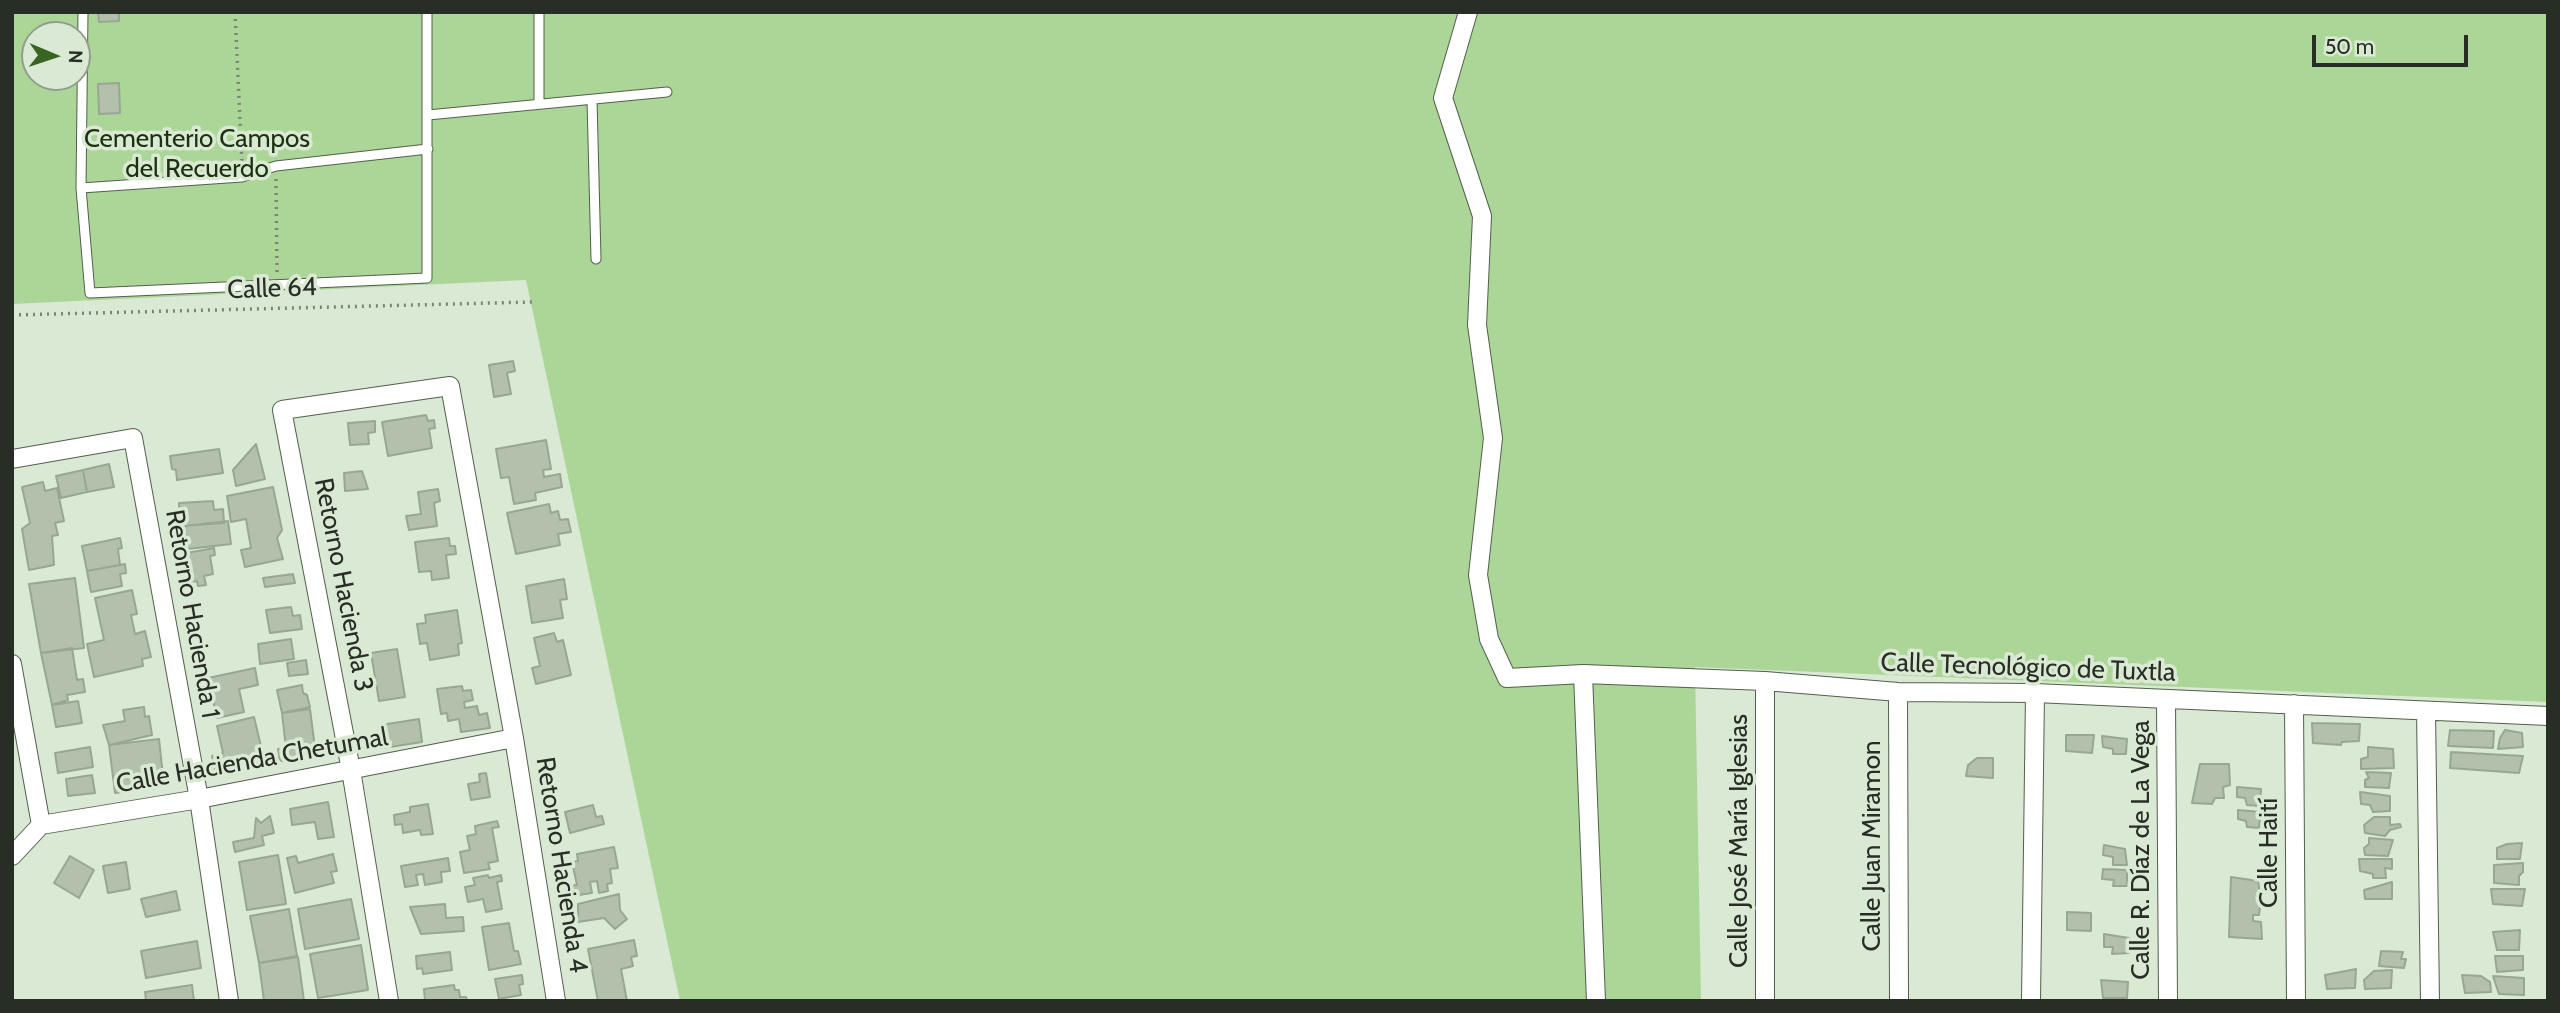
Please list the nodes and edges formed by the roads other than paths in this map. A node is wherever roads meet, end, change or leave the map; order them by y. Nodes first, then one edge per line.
1 (83, 12) edge
2 (427, 12) edge
3 (539, 12) edge
4 (1468, 12) edge
5 (667, 92) dead end
6 (592, 100) junction
7 (538, 104) junction
8 (428, 115) junction
9 (428, 149) junction
10 (81, 188) junction
11 (596, 259) dead end
12 (12, 459) edge
13 (12, 664) edge
14 (1583, 674) junction
15 (1765, 681) junction
16 (1898, 692) junction
17 (2035, 693) junction
18 (2166, 700) junction
19 (2294, 704) junction
20 (2426, 711) junction
21 (2548, 716) edge
22 (514, 738) junction
23 (351, 770) junction
24 (199, 799) junction
25 (41, 825) junction
26 (12, 856) edge
27 (229, 1001) edge
28 (389, 1001) edge
29 (556, 1001) edge
30 (1596, 1001) edge
31 (1765, 1001) edge
32 (1899, 1001) edge
33 (2031, 1001) edge
34 (2168, 1001) edge
35 (2296, 1001) edge
36 (2430, 1001) edge

1 - 10 lane
2 - 8 lane
3 - 7 lane
4 - 14 street, Calle Tecnológico de Tuxtla
5 - 6 lane
6 - 7 lane
6 - 11 lane
7 - 8 lane
8 - 9 lane
9 - 10 lane
9 - 10 lane
12 - 24 street, Retorno Hacienda 1
13 - 25 street
14 - 15 street, Calle Tecnológico de Tuxtla
14 - 30 street
15 - 16 street, Calle Tecnológico de Tuxtla
15 - 31 street, Calle José María Iglesias
16 - 17 street, Calle Tecnológico de Tuxtla
16 - 32 street, Calle Juan Miramon
17 - 18 street, Calle Tecnológico de Tuxtla
17 - 33 street
18 - 19 street, Calle Tecnológico de Tuxtla
18 - 34 street, Calle R. Díaz de La Vega
19 - 20 street, Calle Tecnológico de Tuxtla
19 - 35 street, Calle Haití
20 - 21 street, Calle Tecnológico de Tuxtla
20 - 36 street
22 - 23 street, Calle Hacienda Chetumal
22 - 23 street, Retorno Hacienda 3
22 - 29 street, Retorno Hacienda 4
23 - 24 street, Calle Hacienda Chetumal
23 - 28 street
24 - 25 street, Calle Hacienda Chetumal
24 - 27 street, Retorno Hacienda 1
25 - 26 street

